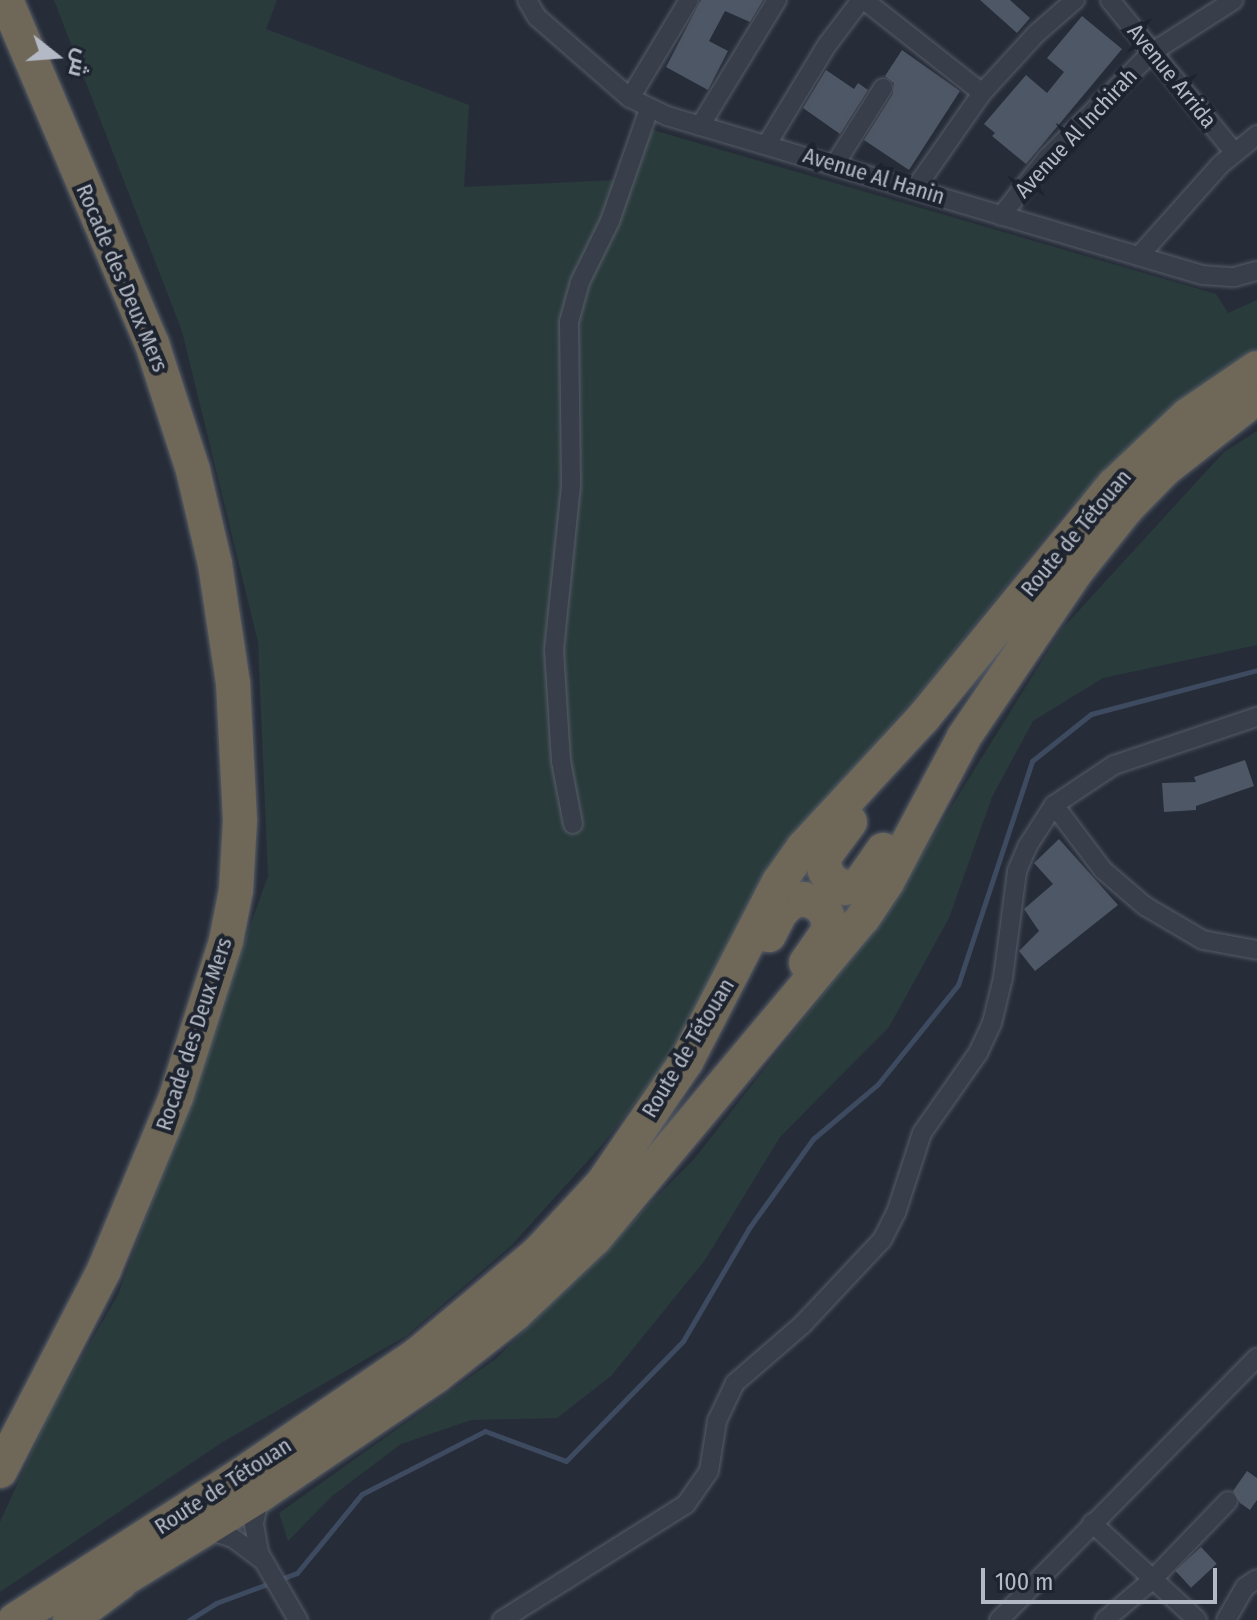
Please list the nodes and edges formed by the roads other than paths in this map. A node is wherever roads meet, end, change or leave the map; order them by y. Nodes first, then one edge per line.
1 (6, 0) edge
2 (527, 0) edge
3 (689, 0) edge
4 (777, 0) edge
5 (862, 0) edge
6 (1075, 0) edge
7 (1110, 0) edge
8 (1234, 0) edge
9 (1151, 53) junction
10 (883, 88) dead end
11 (982, 93) junction
12 (630, 98) junction
13 (649, 109) junction
14 (700, 126) junction
15 (1257, 135) edge
16 (767, 144) junction
17 (1234, 152) junction
18 (835, 164) junction
19 (915, 189) junction
20 (1001, 216) junction
21 (1139, 256) junction
22 (1257, 271) edge
23 (1257, 368) edge
24 (1257, 397) edge
25 (1067, 540) junction
26 (215, 564) junction
27 (1075, 573) junction
28 (1257, 717) edge
29 (1054, 805) junction
30 (573, 824) dead end
31 (1257, 950) edge
32 (615, 1193) junction
33 (1257, 1357) edge
34 (0, 1429) edge
35 (0, 1471) edge
36 (260, 1495) junction
37 (1228, 1501) dead end
38 (1092, 1523) junction
39 (205, 1529) junction
40 (136, 1571) junction
41 (271, 1574) junction
42 (1257, 1579) edge
43 (1151, 1581) junction
44 (71, 1585) junction
45 (0, 1615) edge
46 (15, 1620) edge
47 (58, 1620) edge
48 (70, 1620) edge
49 (298, 1620) edge
50 (502, 1620) edge
51 (999, 1620) edge
52 (1105, 1620) edge
53 (1197, 1620) edge
54 (1226, 1620) edge

1 - 26 highway, Rocade des Deux Mers
2 - 12 street, Avenue Al Hanin
3 - 12 street
4 - 14 street
5 - 11 street
5 - 16 street
6 - 11 street
7 - 9 street, Avenue Arrida
8 - 9 street, Avenue Al Inchirah
9 - 17 street, Avenue Arrida
9 - 20 street, Avenue Al Inchirah
10 - 18 street
11 - 19 street
12 - 13 street, Avenue Al Hanin
13 - 14 street, Avenue Al Hanin
13 - 30 street
14 - 16 street, Avenue Al Hanin
15 - 17 street
16 - 18 street, Avenue Al Hanin
17 - 21 street
18 - 19 street, Avenue Al Hanin
19 - 20 street, Avenue Al Hanin
20 - 21 street, Avenue Al Hanin
21 - 22 street, Avenue Al Hanin
23 - 25 highway, Route de Tétouan
24 - 27 highway, Route de Tétouan
25 - 27 highway
25 - 32 highway, Route de Tétouan
26 - 34 highway, Rocade des Deux Mers
26 - 35 highway, Rocade des Deux Mers
27 - 32 highway, Route de Tétouan
28 - 29 street
29 - 31 street
29 - 50 street
32 - 32 highway
32 - 36 highway, Route de Tétouan
32 - 44 highway, Route de Tétouan
33 - 38 street
36 - 39 highway, Route de Tétouan
36 - 41 street
37 - 43 street
38 - 43 street
38 - 51 street
39 - 40 highway, Route de Tétouan
39 - 41 street
40 - 47 highway, Route de Tétouan
40 - 48 highway
41 - 49 street
42 - 54 street
43 - 52 street
43 - 53 street
44 - 45 highway
44 - 46 highway, Route de Tétouan

